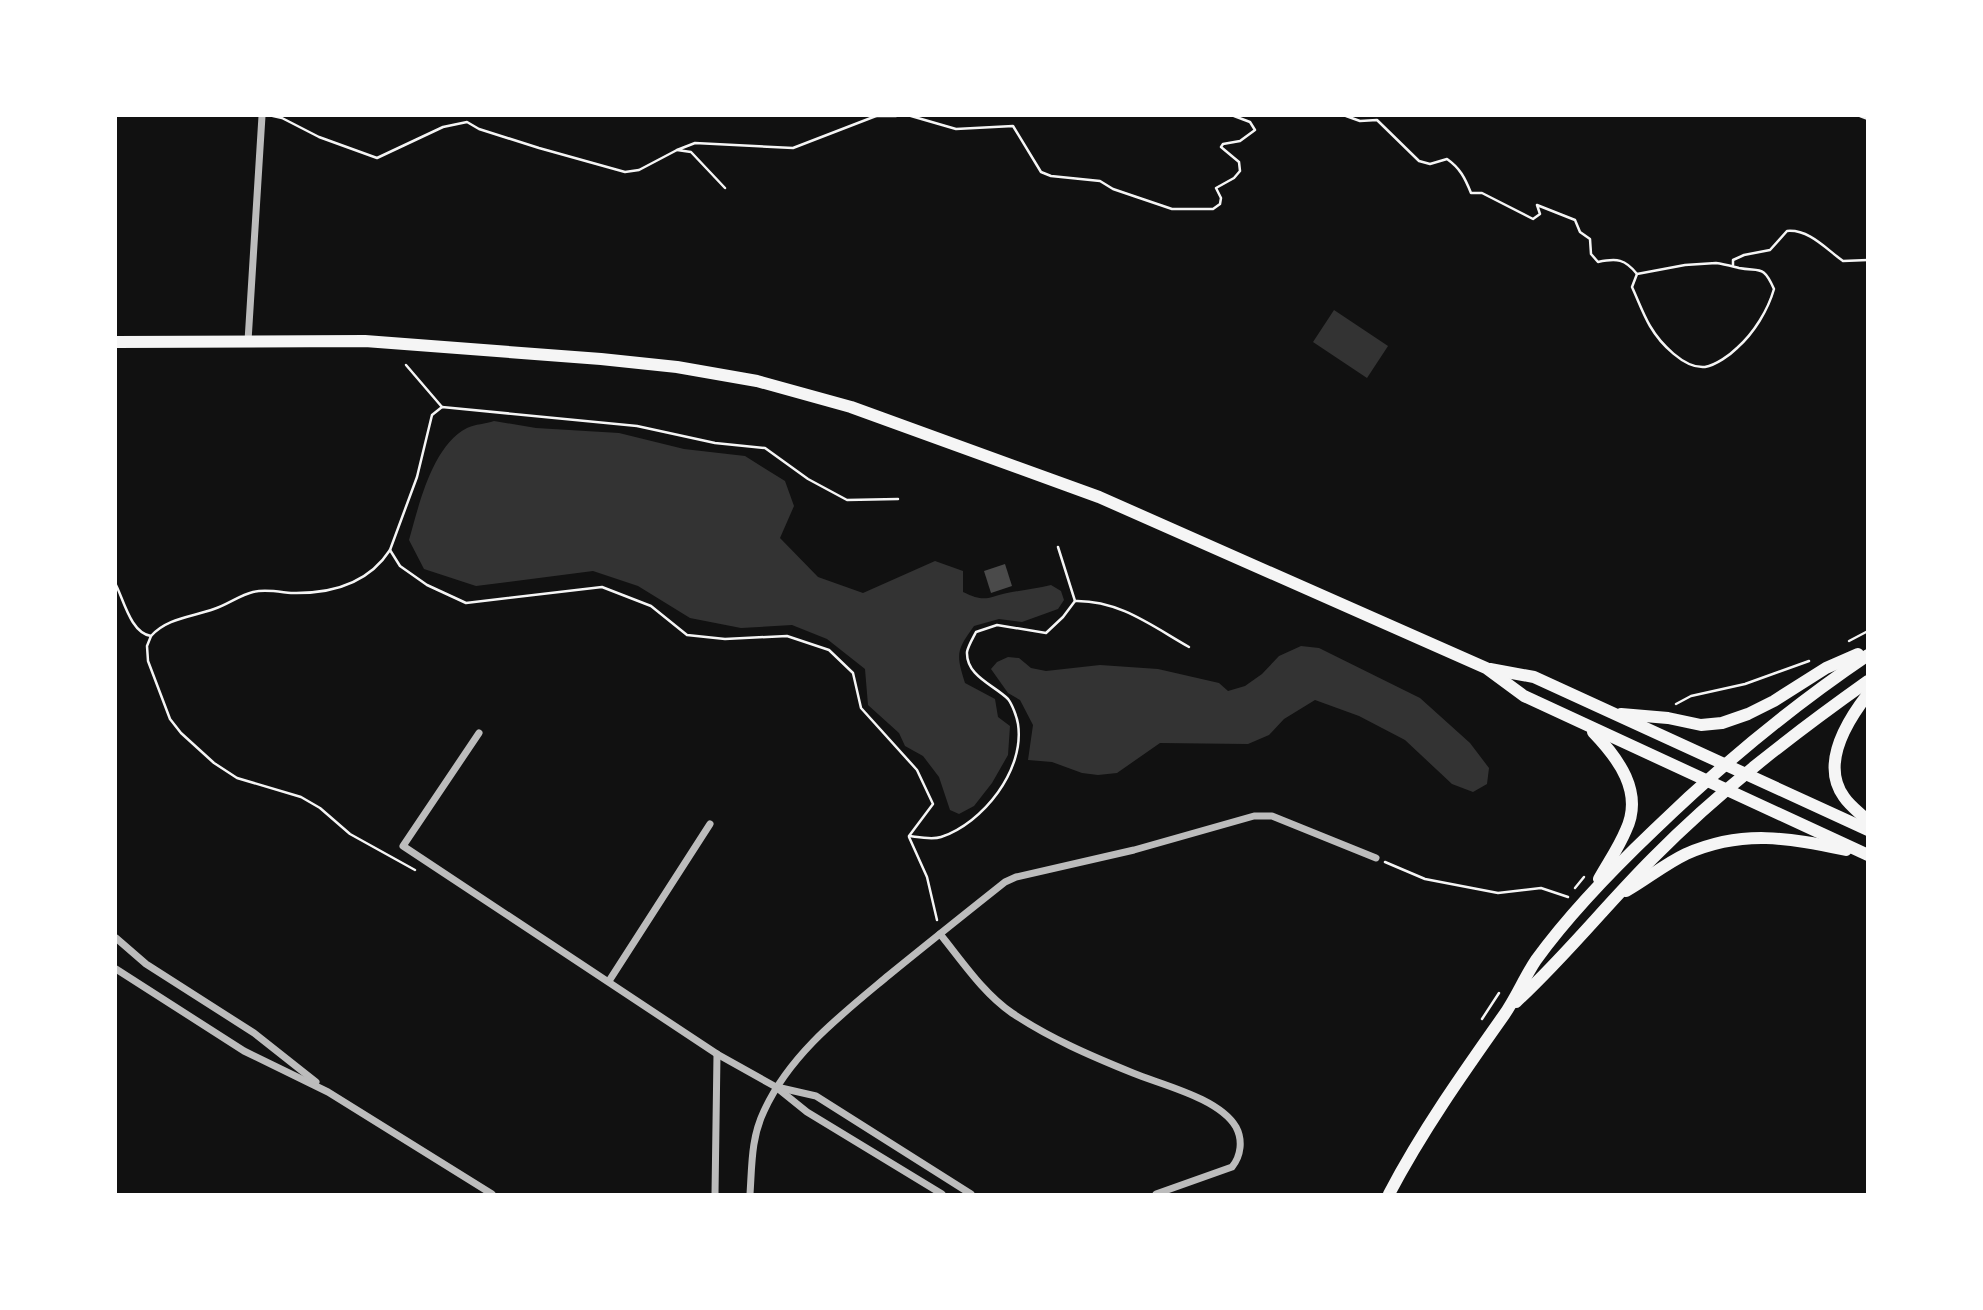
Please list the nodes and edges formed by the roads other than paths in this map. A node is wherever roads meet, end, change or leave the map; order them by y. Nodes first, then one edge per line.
1 (264, 116) edge
2 (248, 341) junction
3 (116, 342) edge
4 (1867, 652) edge
5 (1486, 668) junction
6 (1867, 681) edge
7 (1867, 694) edge
8 (1614, 714) junction
9 (1589, 727) junction
10 (480, 733) dead end
11 (1725, 765) junction
12 (1745, 774) junction
13 (1708, 780) junction
14 (1728, 789) junction
15 (1867, 821) edge
16 (710, 824) dead end
17 (1867, 830) edge
18 (1867, 854) edge
19 (1376, 858) road end
20 (1592, 892) junction
21 (1614, 899) junction
22 (940, 933) junction
23 (116, 938) edge
24 (116, 969) edge
25 (610, 981) junction
26 (1506, 1012) junction
27 (717, 1054) junction
28 (776, 1087) junction
29 (328, 1092) junction
30 (492, 1195) edge
31 (715, 1195) edge
32 (750, 1195) edge
33 (942, 1195) edge
34 (971, 1195) edge
35 (1156, 1195) edge
36 (1389, 1195) edge

1 - 2 street
2 - 3 main road
2 - 5 main road
4 - 8 main road
4 - 11 main road
5 - 8 main road
5 - 9 main road
6 - 12 main road
7 - 15 main road
8 - 11 main road
9 - 13 main road
9 - 20 main road
10 - 25 street
11 - 12 main road
11 - 13 main road
12 - 14 main road
12 - 17 main road
13 - 14 main road
13 - 20 main road
14 - 18 main road
14 - 21 main road
16 - 25 street
18 - 21 main road
19 - 22 street
20 - 26 main road
21 - 26 main road
22 - 28 street
22 - 35 street
23 - 29 street
24 - 29 street
25 - 27 street
26 - 36 main road
27 - 28 street
27 - 31 street
28 - 32 street
28 - 33 street
28 - 34 street
29 - 30 street

